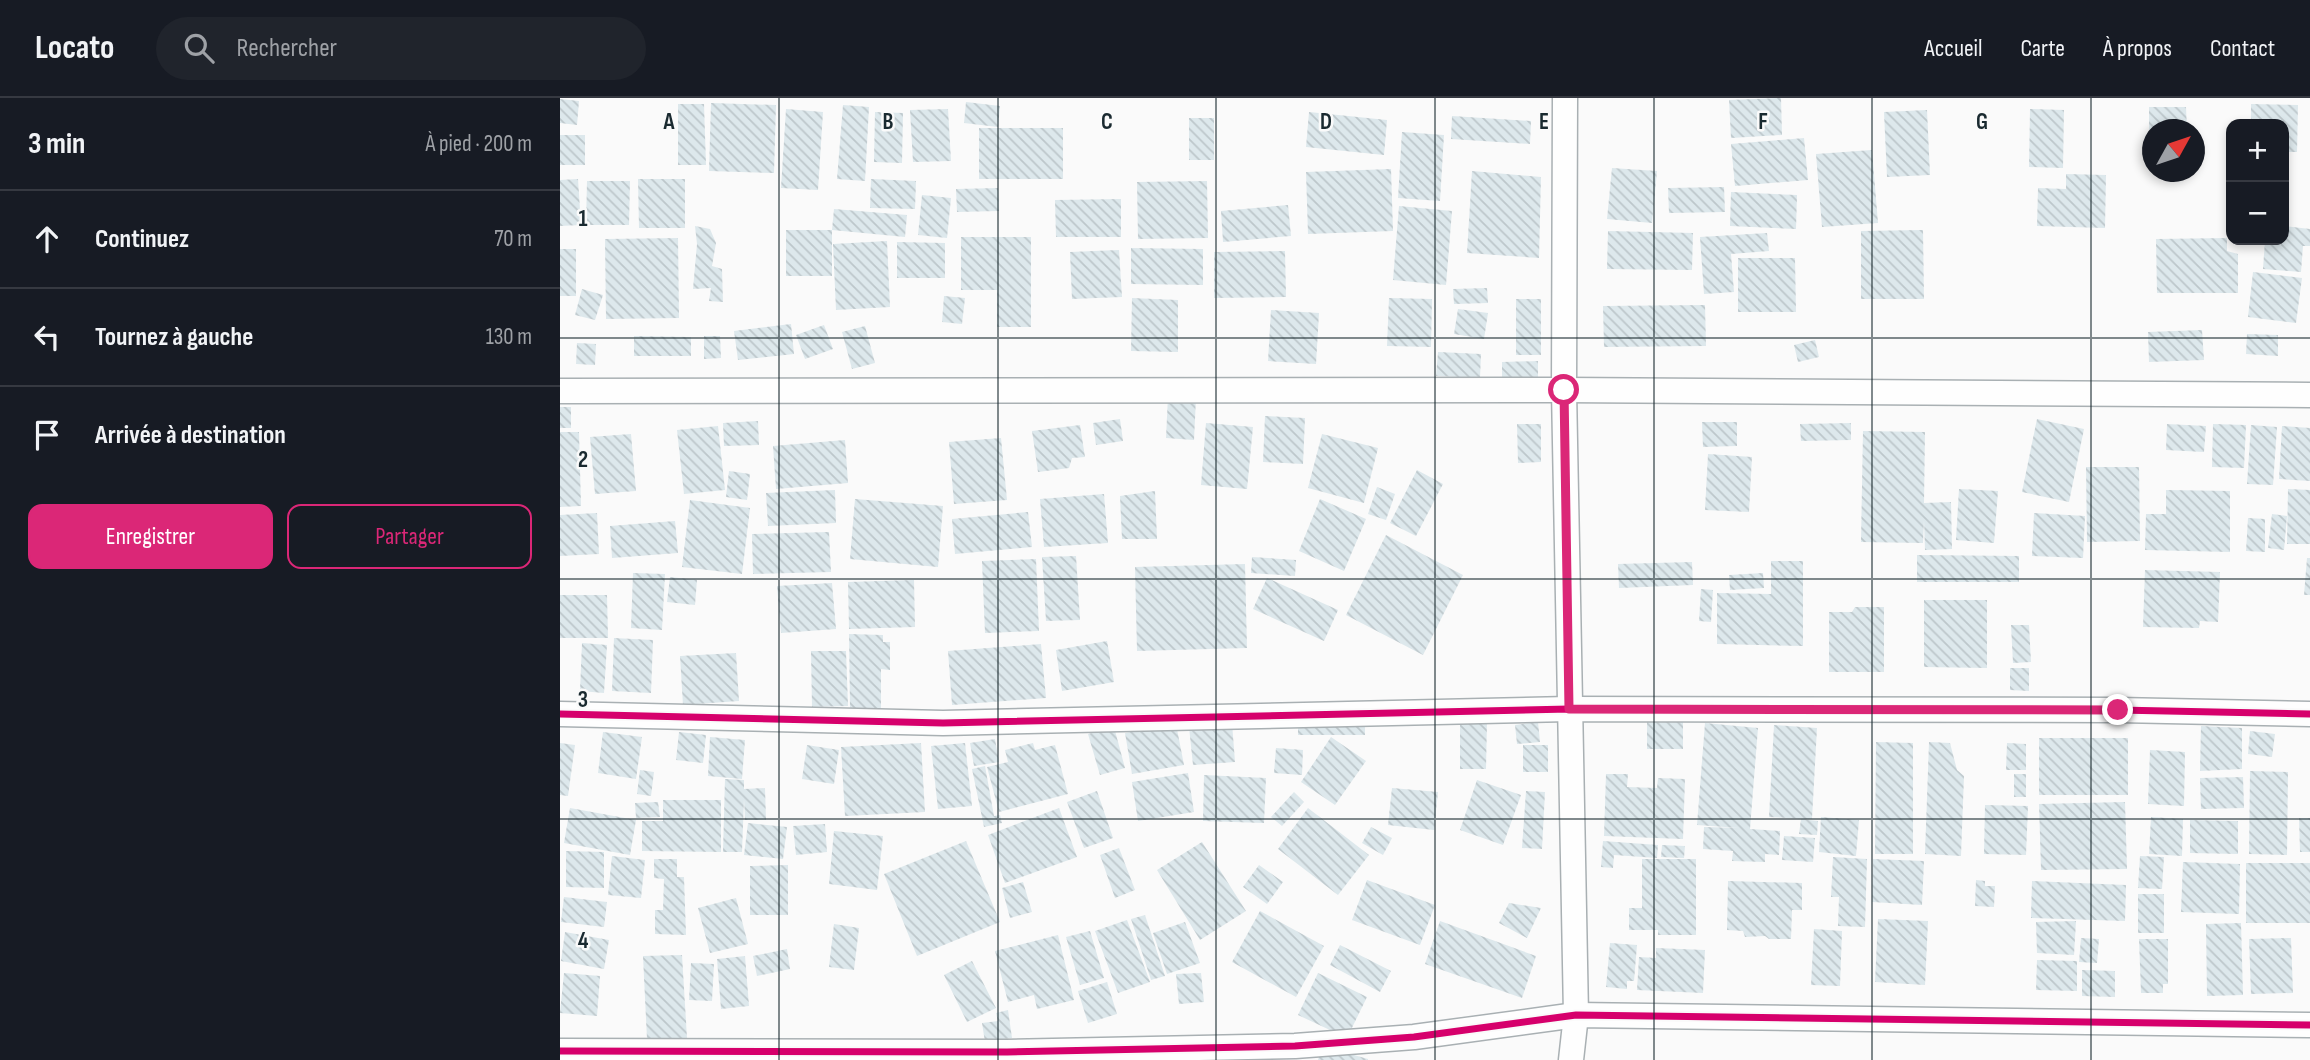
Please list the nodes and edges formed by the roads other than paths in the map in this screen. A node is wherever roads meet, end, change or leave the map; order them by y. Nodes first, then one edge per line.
1 (1565, 98) edge
2 (1564, 390) junction
3 (560, 391) edge
4 (2310, 395) edge
5 (1569, 709) junction
6 (560, 714) edge
7 (2310, 714) edge
8 (1576, 1015) junction
9 (2310, 1025) edge
10 (560, 1051) edge
11 (1571, 1060) edge

1 - 2 street
2 - 3 street
2 - 4 street
2 - 5 street
5 - 6 street
5 - 7 street
5 - 8 street
8 - 9 street
8 - 10 street
8 - 11 street

